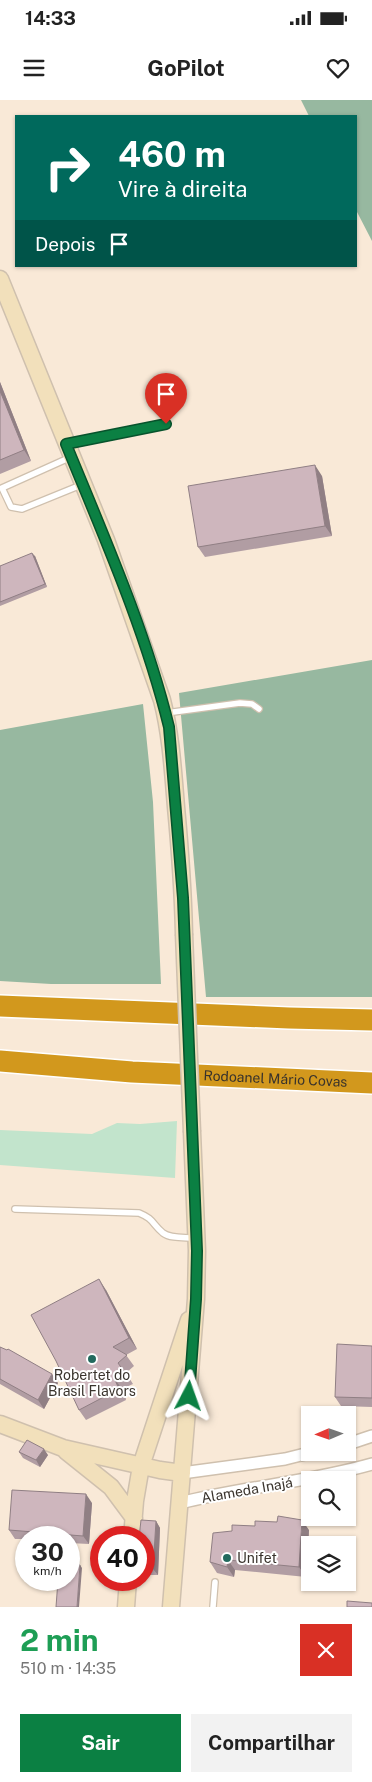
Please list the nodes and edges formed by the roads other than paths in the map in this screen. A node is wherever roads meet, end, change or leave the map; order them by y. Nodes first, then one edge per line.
1 (0, 279) edge
2 (166, 424) dead end
3 (69, 451) junction
4 (83, 484) junction
5 (259, 709) dead end
6 (165, 713) junction
7 (0, 1006) edge
8 (372, 1020) edge
9 (0, 1061) edge
10 (372, 1083) edge
11 (15, 1209) dead end
12 (196, 1238) junction
13 (196, 1299) junction
14 (0, 1424) edge
15 (372, 1436) edge
16 (356, 1441) edge
17 (63, 1448) junction
18 (301, 1455) edge
19 (372, 1464) edge
20 (141, 1466) junction
21 (182, 1473) junction
22 (180, 1503) junction
23 (134, 1518) junction
24 (133, 1526) edge
25 (215, 1582) dead end
26 (127, 1591) edge
27 (126, 1607) edge
28 (171, 1607) edge
29 (213, 1607) edge

1 - 3 street
2 - 3 lane
3 - 4 street
3 - 4 lane
4 - 6 street
5 - 6 lane
6 - 12 street, bridge
7 - 8 highway
9 - 10 highway, Rodoanel Mário Covas
11 - 12 lane
12 - 13 street
13 - 20 street
13 - 21 street
14 - 17 street
15 - 16 street
17 - 20 street
17 - 23 street
18 - 21 street, Alameda Inajá
19 - 22 street, Alameda Inajá
20 - 21 street
20 - 23 street
21 - 22 street
22 - 28 street
23 - 24 street
25 - 29 lane
26 - 27 street

